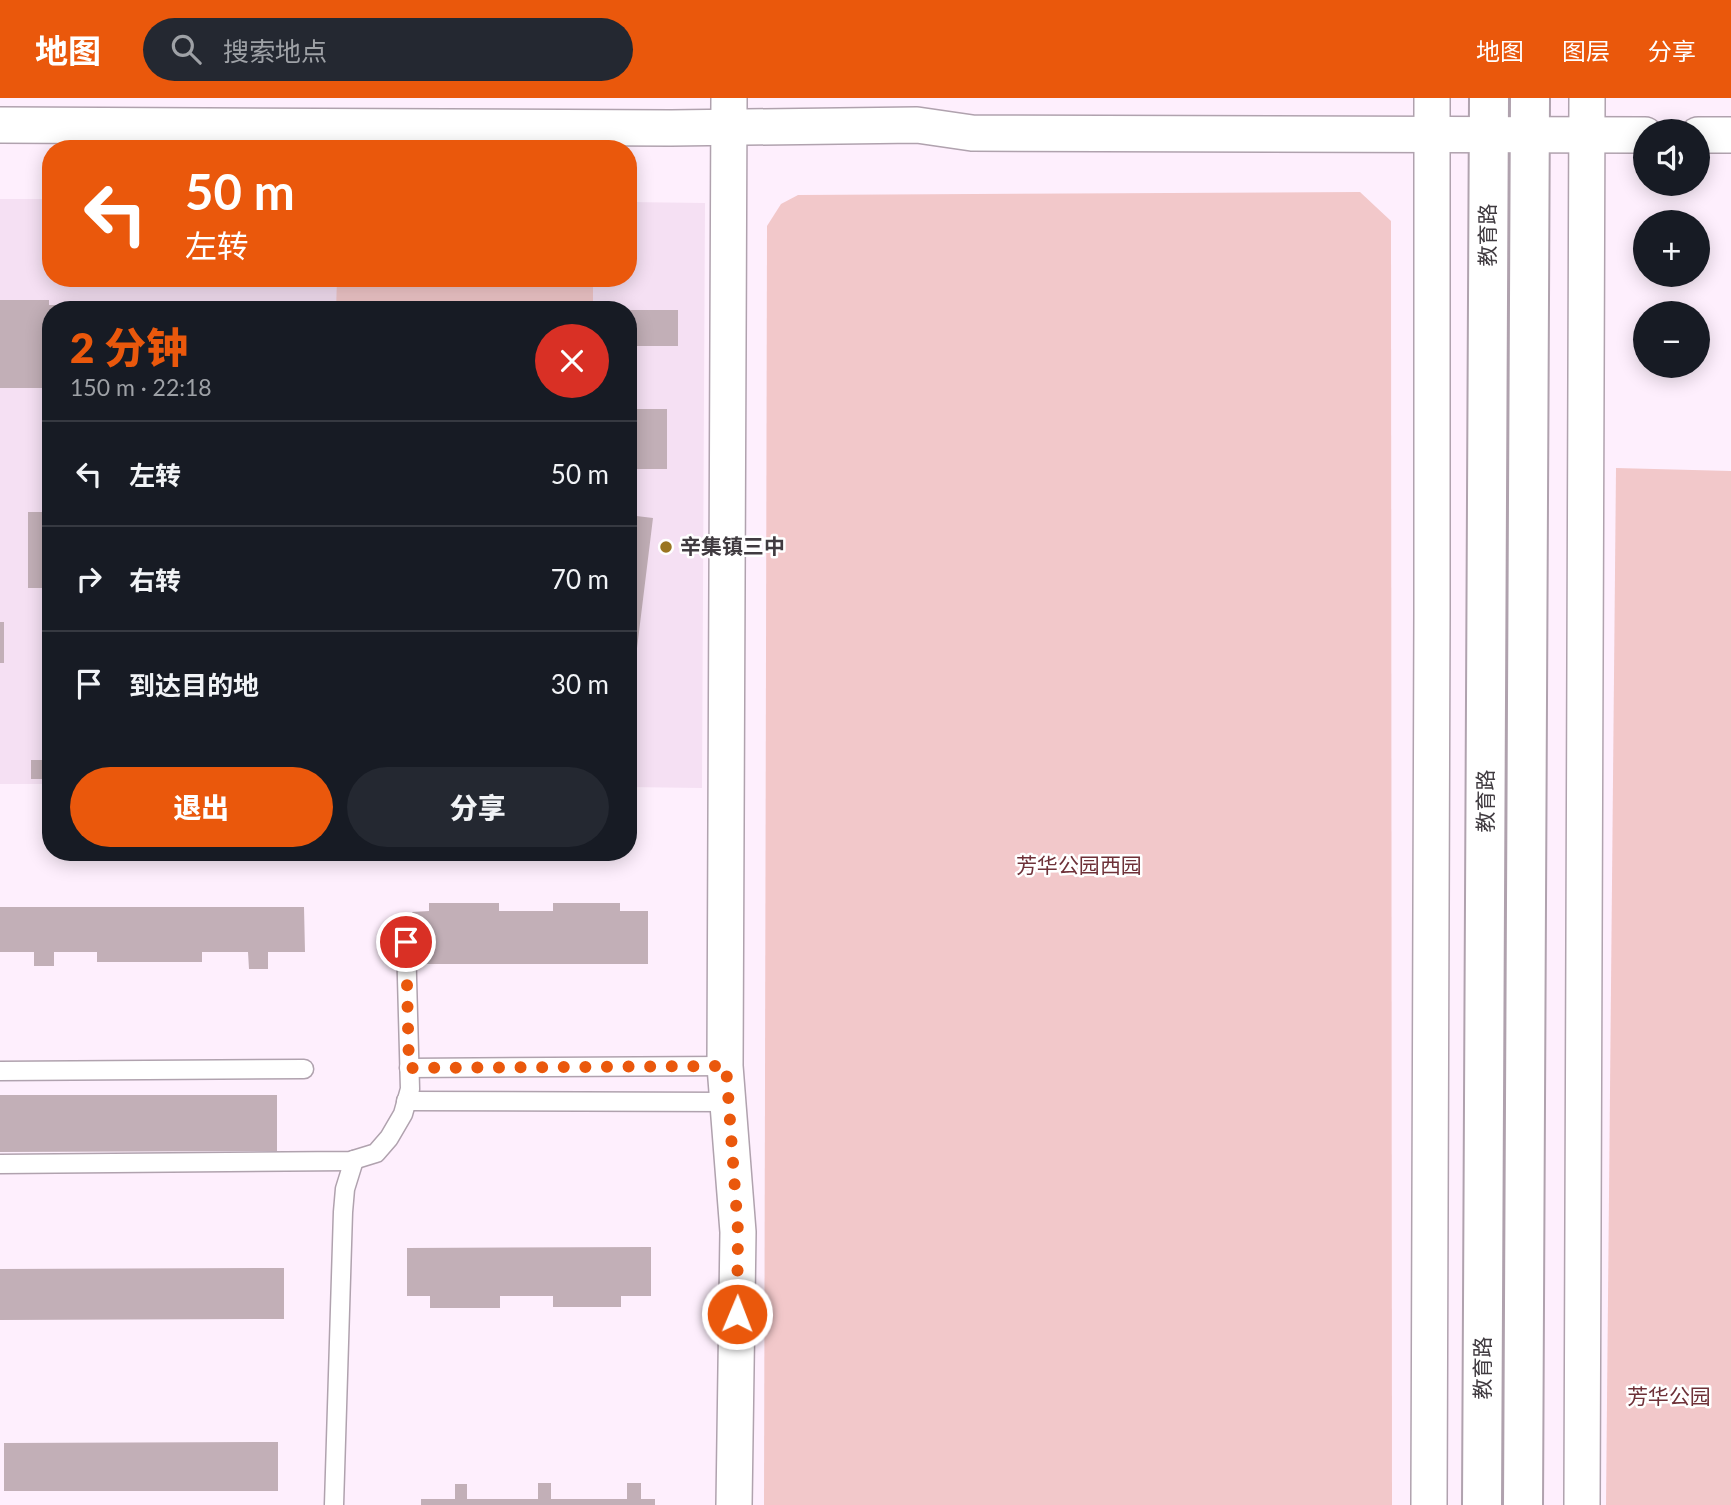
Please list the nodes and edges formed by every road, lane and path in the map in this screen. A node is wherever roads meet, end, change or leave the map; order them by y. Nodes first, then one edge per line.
1 (1432, 98) edge
2 (1587, 98) edge
3 (729, 113) edge
4 (1489, 116) edge
5 (1530, 116) edge
6 (0, 125) edge
7 (1432, 135) junction
8 (1587, 135) junction
9 (1633, 135) edge
10 (1710, 135) edge
11 (1731, 135) edge
12 (406, 942) dead end
13 (726, 1066) junction
14 (409, 1068) junction
15 (304, 1069) dead end
16 (0, 1071) edge
17 (407, 1101) junction
18 (728, 1102) junction
19 (354, 1160) junction
20 (0, 1164) edge
21 (334, 1505) edge
22 (734, 1505) edge
23 (1429, 1505) edge
24 (1482, 1505) edge
25 (1523, 1505) edge
26 (1582, 1505) edge

1 - 7 street
2 - 8 street
3 - 6 street
3 - 7 street
3 - 13 street
4 - 5 street
4 - 7 street
4 - 24 main road, 教育路
5 - 8 street
5 - 25 main road, 教育路
7 - 23 street
8 - 9 street
8 - 26 street
10 - 11 street
12 - 14 lane
13 - 14 lane
13 - 18 street
14 - 17 lane
15 - 16 lane
17 - 18 lane
17 - 19 lane
18 - 22 street
19 - 20 lane
19 - 21 lane

